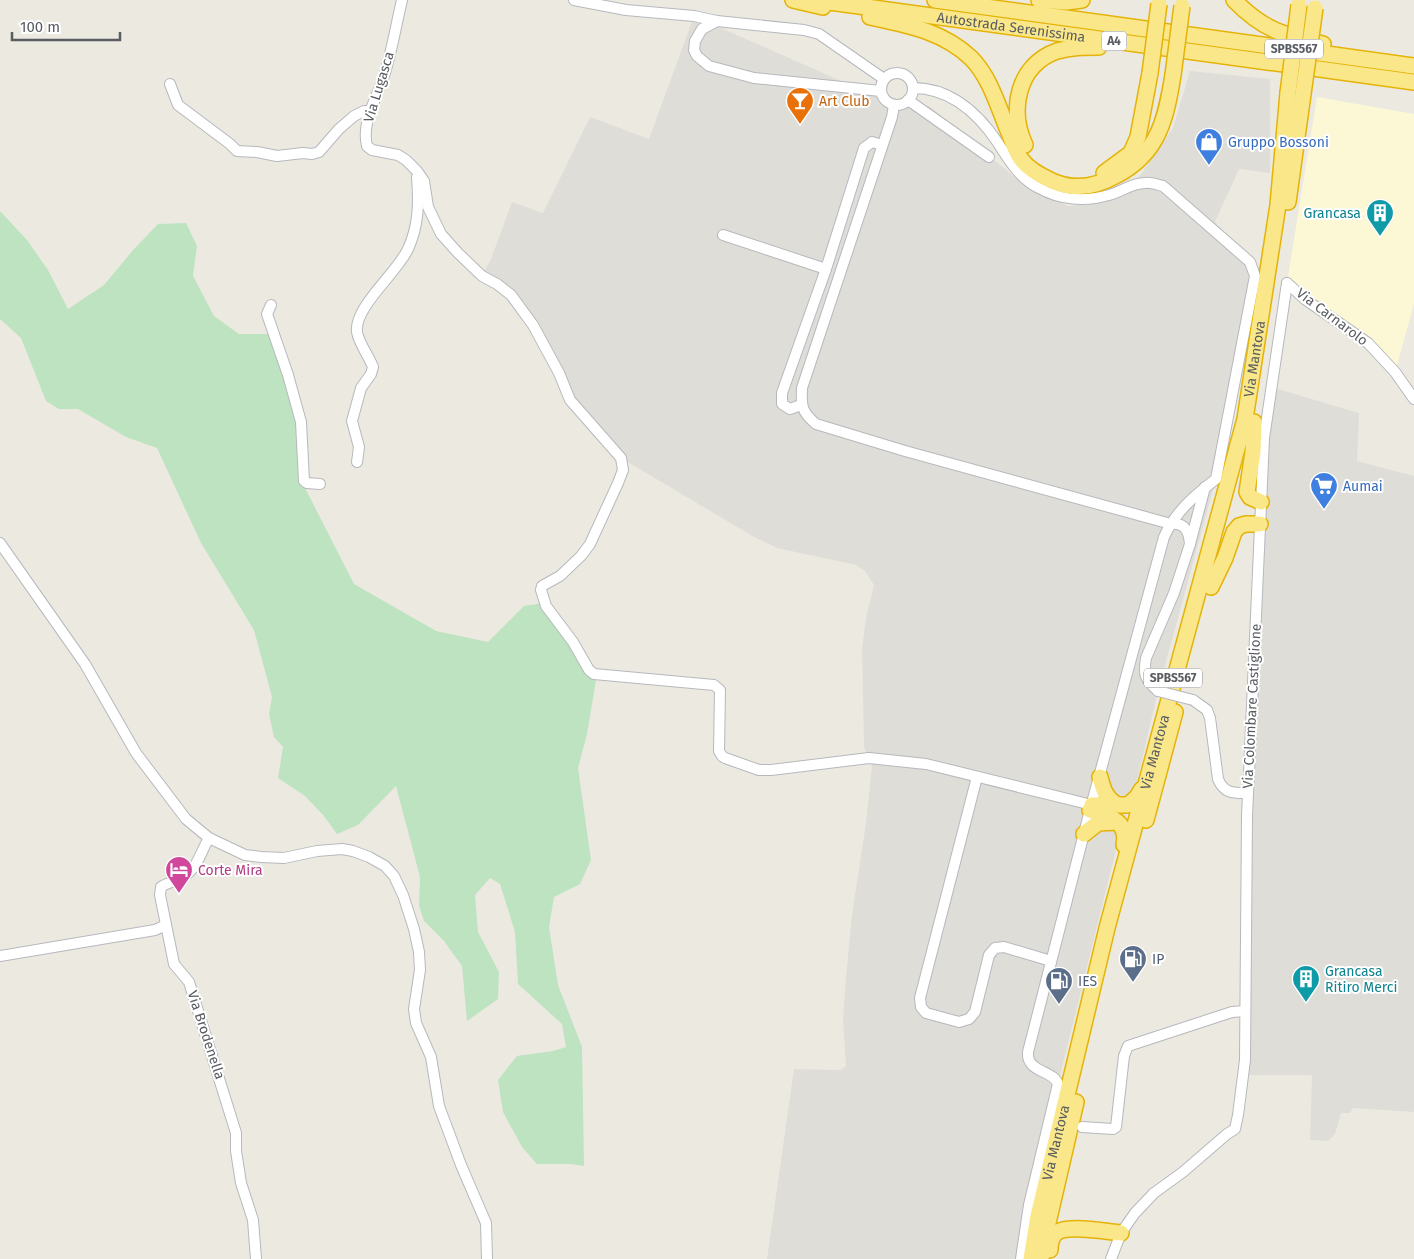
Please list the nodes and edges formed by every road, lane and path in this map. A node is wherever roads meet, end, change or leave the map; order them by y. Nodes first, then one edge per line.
1 (402, 0) edge
2 (574, 0) edge
3 (793, 0) edge
4 (815, 0) edge
5 (934, 0) edge
6 (1039, 0) edge
7 (1082, 0) edge
8 (1234, 0) edge
9 (1159, 2) edge
10 (1300, 2) edge
11 (1182, 3) edge
12 (1315, 4) edge
13 (717, 21) junction
14 (1187, 52) junction
15 (1413, 66) edge
16 (884, 79) junction
17 (1414, 82) edge
18 (170, 84) dead end
19 (913, 88) junction
20 (881, 91) junction
21 (1296, 93) junction
22 (908, 100) junction
23 (894, 104) junction
24 (370, 111) junction
25 (882, 145) junction
26 (989, 156) dead end
27 (417, 171) junction
28 (723, 235) dead end
29 (826, 269) junction
30 (1287, 283) joint
31 (271, 305) dead end
32 (1414, 399) edge
33 (801, 405) junction
34 (1254, 422) junction
35 (357, 462) dead end
36 (320, 484) dead end
37 (1205, 488) junction
38 (1192, 497) junction
39 (1261, 502) junction
40 (1197, 517) junction
41 (1171, 524) junction
42 (1260, 524) junction
43 (0, 543) edge
44 (1190, 544) junction
45 (1210, 588) junction
46 (977, 776) junction
47 (1100, 777) junction
48 (1145, 784) junction
49 (1248, 793) junction
50 (1116, 804) junction
51 (1091, 807) junction
52 (1117, 822) junction
53 (1084, 834) junction
54 (209, 838) junction
55 (1122, 871) junction
56 (166, 926) junction
57 (0, 956) edge
58 (1051, 961) junction
59 (1245, 1011) junction
60 (1082, 1127) dead end
61 (1056, 1189) junction
62 (1070, 1228) junction
63 (1121, 1233) junction
64 (256, 1259) edge
65 (488, 1259) edge
66 (1021, 1259) edge
67 (1030, 1259) edge
68 (1041, 1259) edge
69 (1048, 1259) edge
70 (1111, 1259) edge

1 - 24 street, Via Lugasca
2 - 13 street
3 - 11 highway, bridge
4 - 14 highway, Autostrada Serenissima / A4
5 - 15 highway, Autostrada Serenissima / A4
6 - 7 highway
8 - 15 highway
9 - 14 highway, bridge
10 - 21 highway, SPBS567, bridge
12 - 21 highway, SPBS567, bridge
13 - 16 street
13 - 20 street
14 - 17 highway, Autostrada Serenissima / A4
16 - 19 street
16 - 20 street
18 - 24 street
19 - 22 street
19 - 37 street
20 - 23 street
21 - 34 highway, Via Mantova / SPBS567
21 - 48 highway, Via Mantova / SPBS567
22 - 23 street
22 - 26 street
23 - 25 street
24 - 27 street, Via Lugasca
25 - 29 street
25 - 33 street
27 - 35 street
27 - 46 street
28 - 29 street
29 - 33 street
30 - 32 street, Via Carnarolo
30 - 39 street, Via Colombare Castiglione
31 - 36 street
33 - 41 street
34 - 39 highway
34 - 45 highway, Via Mantova / SPBS567
37 - 38 street
37 - 40 street
38 - 40 street
38 - 41 street
39 - 42 street, Via Colombare Castiglione
40 - 44 street
41 - 44 street
41 - 47 street
42 - 45 highway
42 - 49 street, Via Colombare Castiglione
43 - 54 street
44 - 49 street, bridge
45 - 61 highway, Via Mantova / SPBS567
46 - 51 street
46 - 58 street
47 - 50 highway
47 - 51 street
48 - 50 highway
48 - 55 highway, Via Mantova / SPBS567
49 - 59 street, Via Colombare Castiglione
50 - 51 highway
51 - 52 highway
51 - 53 street
52 - 53 highway
52 - 55 highway
53 - 58 street
54 - 56 street, Via Brodenella
54 - 65 street
55 - 67 highway, Via Mantova / SPBS567
56 - 57 street
56 - 64 street, Via Brodenella
58 - 66 street
59 - 60 street
59 - 63 street, Via Colombare Castiglione
61 - 62 highway
61 - 68 highway, Via Mantova / SPBS567
62 - 63 highway
62 - 69 highway
63 - 70 street

